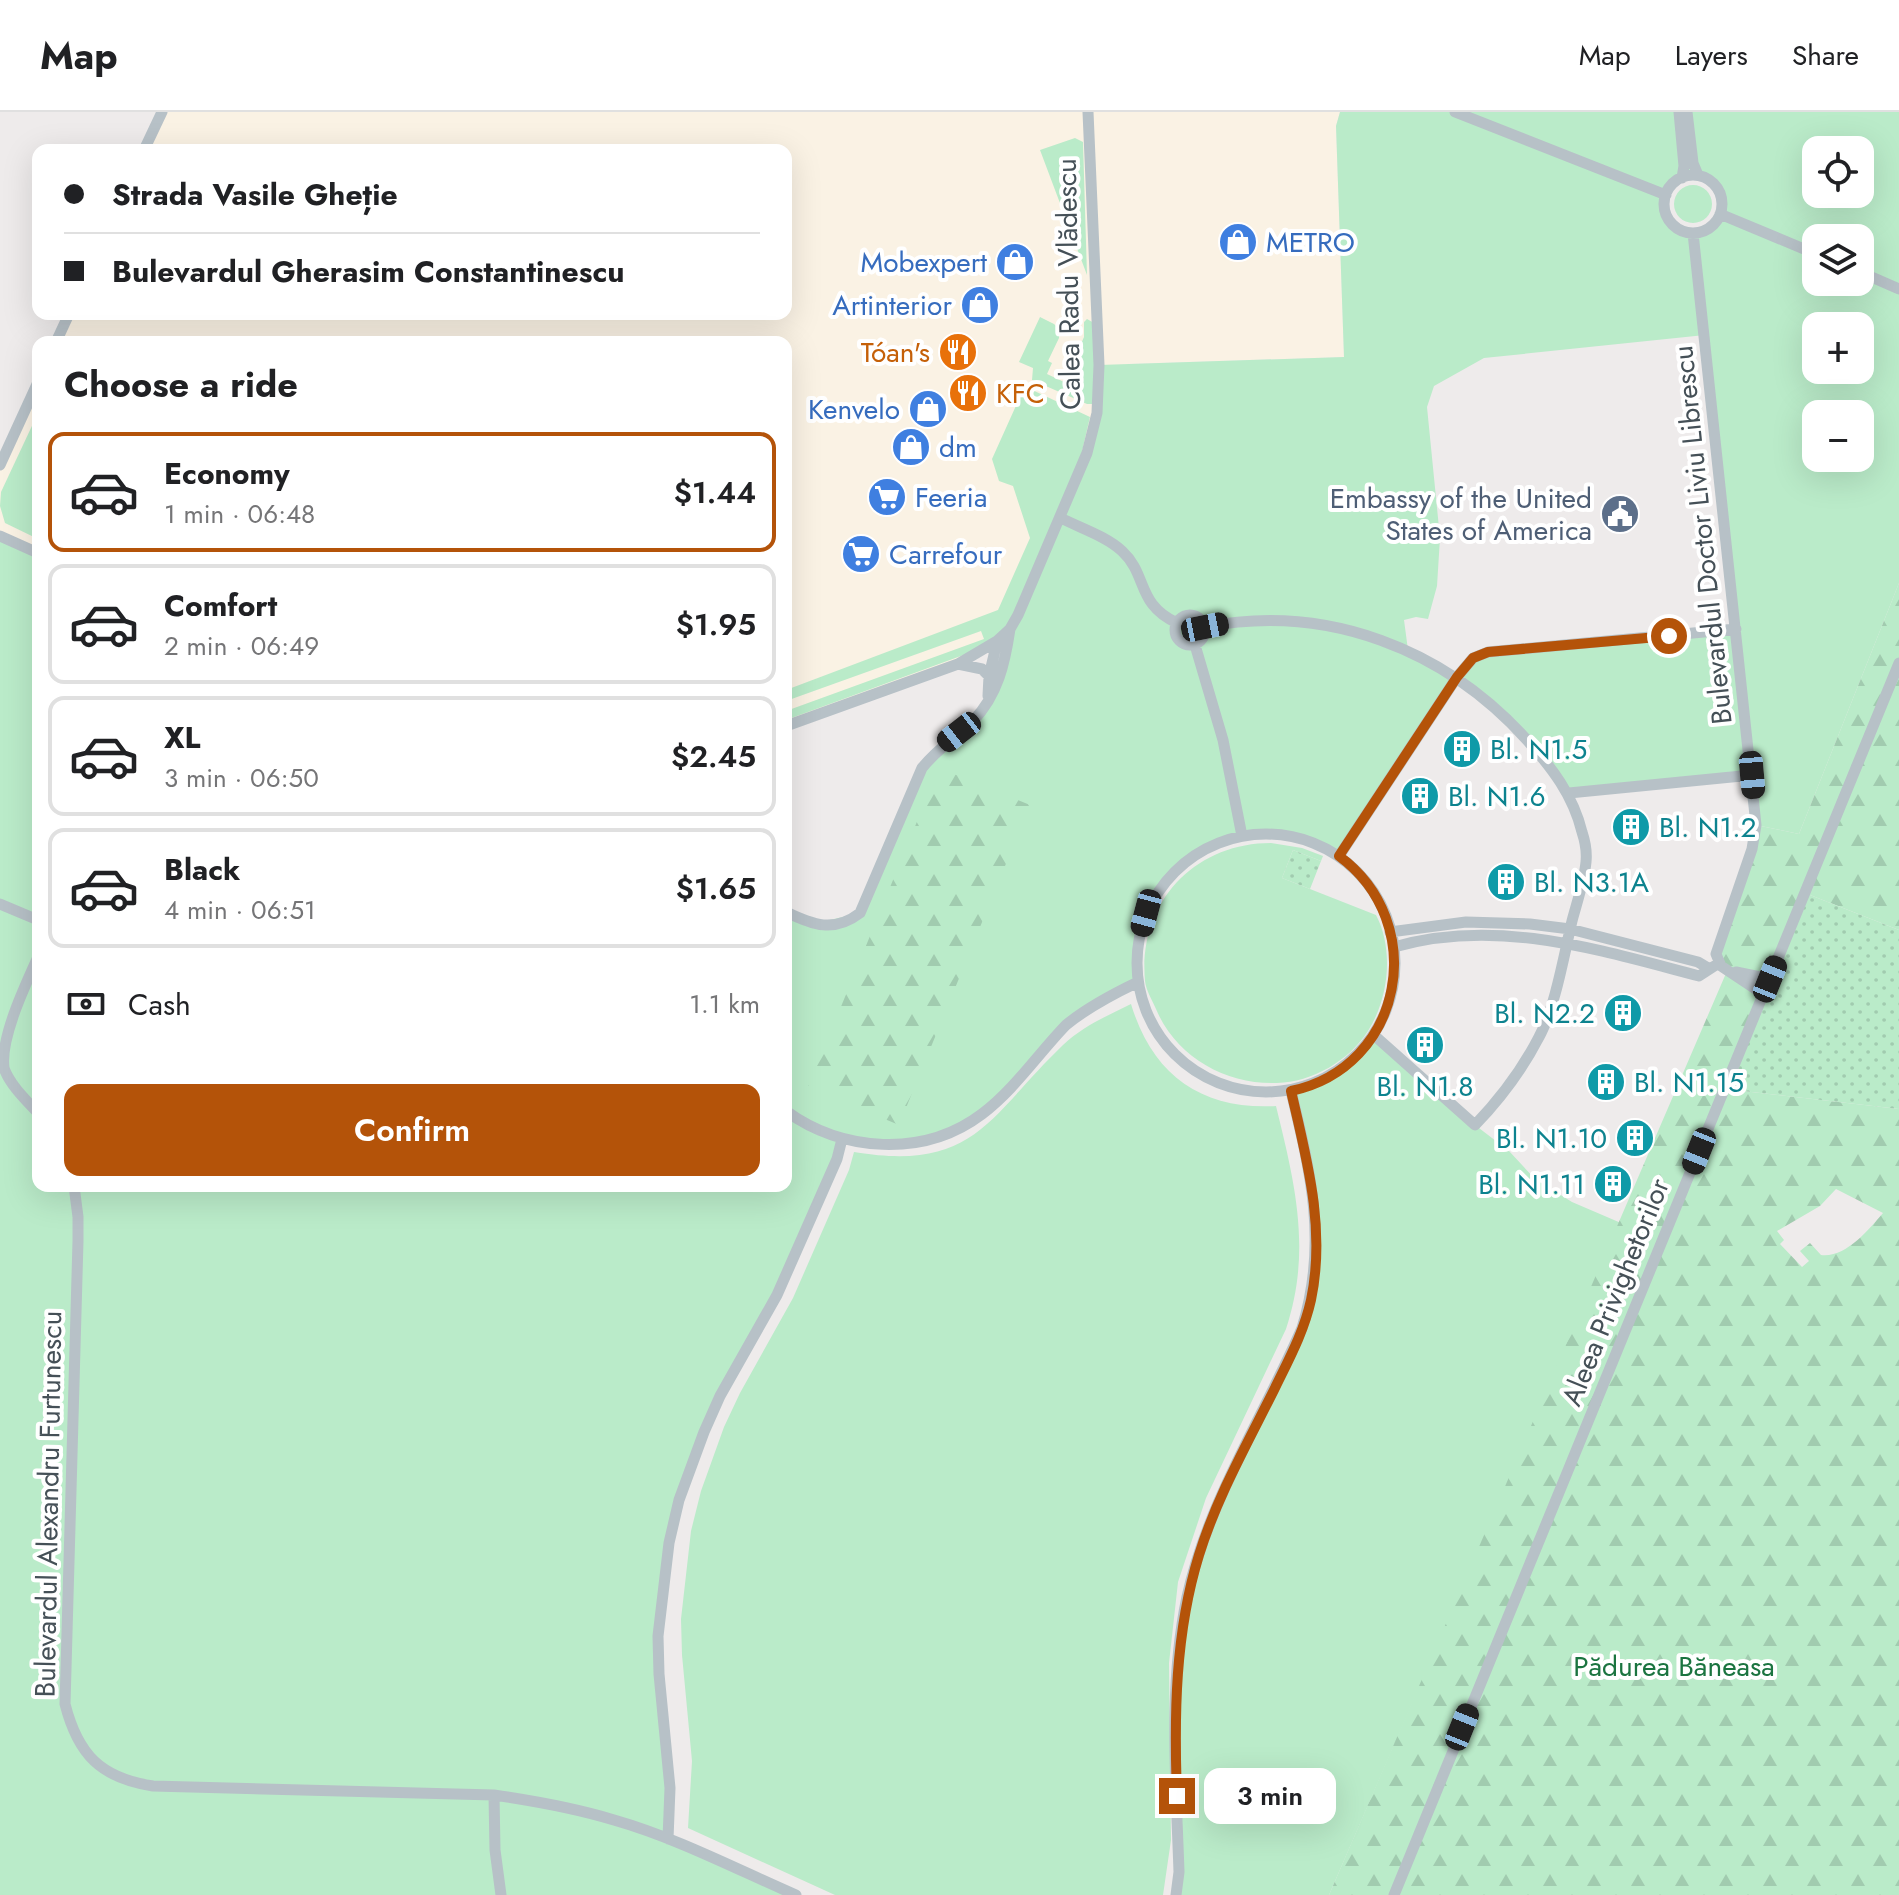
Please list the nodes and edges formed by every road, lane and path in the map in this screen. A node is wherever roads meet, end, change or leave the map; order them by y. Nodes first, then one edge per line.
1 (162, 112) edge
2 (1088, 112) edge
3 (1455, 112) edge
4 (1679, 112) edge
5 (1687, 112) edge
6 (147, 144) edge
7 (1698, 175) junction
8 (1682, 178) junction
9 (1666, 195) junction
10 (1720, 214) junction
11 (1693, 233) junction
12 (1802, 248) edge
13 (1874, 278) edge
14 (1899, 289) edge
15 (32, 395) edge
16 (0, 465) edge
17 (1061, 518) junction
18 (0, 536) edge
19 (32, 550) edge
20 (1177, 623) junction
21 (1205, 627) junction
22 (1010, 629) junction
23 (1736, 629) junction
24 (1195, 645) junction
25 (987, 655) junction
26 (1899, 663) edge
27 (958, 664) junction
28 (995, 676) junction
29 (1457, 677) junction
30 (792, 724) edge
31 (1752, 775) junction
32 (1569, 793) junction
33 (1242, 836) junction
34 (1339, 856) junction
35 (0, 904) edge
36 (792, 915) edge
37 (32, 917) edge
38 (1570, 929) junction
39 (1390, 932) junction
40 (1567, 942) junction
41 (1394, 947) junction
42 (1718, 967) junction
43 (32, 971) edge
44 (1770, 979) junction
45 (1136, 983) junction
46 (1763, 994) junction
47 (1375, 1036) junction
48 (1291, 1091) junction
49 (32, 1106) edge
50 (792, 1115) edge
51 (842, 1139) junction
52 (75, 1192) edge
53 (494, 1795) junction
54 (668, 1839) junction
55 (501, 1895) edge
56 (796, 1895) edge
57 (1176, 1895) edge
58 (1394, 1895) edge

1 - 6 street
2 - 17 street, Calea Radu Vlădescu
3 - 9 street
4 - 8 street
5 - 7 street
7 - 8 street
7 - 10 street
8 - 9 street
9 - 11 street
10 - 11 street
10 - 12 street
11 - 23 street, Bulevardul Doctor Liviu Librescu
13 - 14 street
15 - 16 street
17 - 20 street
17 - 22 street, Calea Radu Vlădescu
18 - 19 street
20 - 21 street
20 - 24 street
21 - 24 street
21 - 29 street
22 - 25 street, Calea Radu Vlădescu
22 - 28 street, Calea Radu Vlădescu
23 - 29 street
23 - 31 street, Bulevardul Doctor Liviu Librescu
24 - 33 street
25 - 27 street, Calea Radu Vlădescu
25 - 28 street
26 - 44 street, Aleea Privighetorilor
27 - 28 street
27 - 30 street, Calea Radu Vlădescu
28 - 36 street, Calea Radu Vlădescu
29 - 32 street
29 - 34 street
31 - 32 street
31 - 42 street, Bulevardul Doctor Liviu Librescu
32 - 38 street
33 - 34 street
33 - 45 street
34 - 39 street
35 - 37 street
38 - 39 street
38 - 40 street
38 - 42 street
39 - 41 street
40 - 41 street
40 - 42 street
40 - 47 street
41 - 47 street
42 - 44 street
42 - 46 street
43 - 49 street
44 - 46 street, Aleea Privighetorilor
45 - 48 street
45 - 51 street
46 - 58 street, Aleea Privighetorilor
47 - 48 street
48 - 57 street
50 - 51 street
51 - 54 street
52 - 53 street, Bulevardul Alexandru Furtunescu
53 - 54 street, Bulevardul Alexandru Furtunescu
53 - 55 street
54 - 56 street, Bulevardul Alexandru Furtunescu

